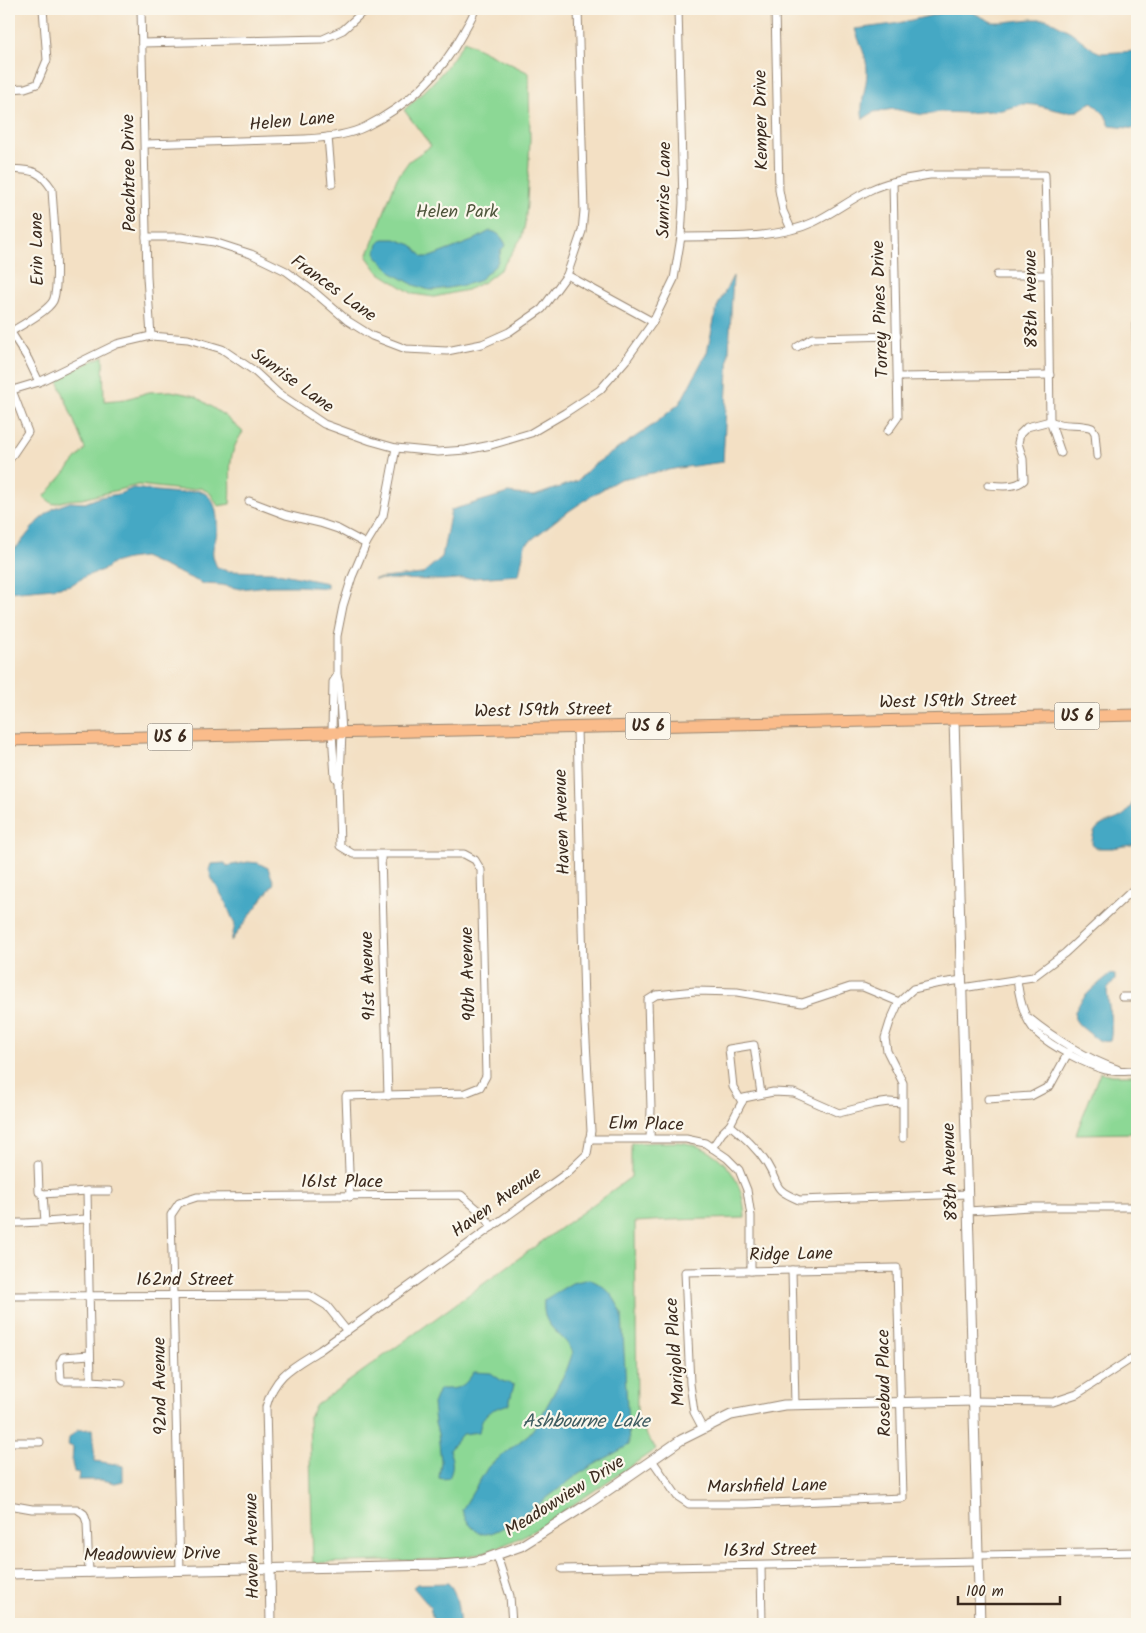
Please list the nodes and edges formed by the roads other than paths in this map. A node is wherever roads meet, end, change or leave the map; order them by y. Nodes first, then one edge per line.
1 (44, 9) edge
2 (141, 9) edge
3 (366, 9) edge
4 (475, 9) edge
5 (578, 9) edge
6 (678, 9) edge
7 (775, 9) edge
8 (142, 43) junction
9 (9, 88) edge
10 (328, 137) junction
11 (145, 144) junction
12 (9, 169) edge
13 (892, 182) junction
14 (332, 184) dead end
15 (792, 229) junction
16 (146, 237) junction
17 (681, 237) junction
18 (998, 275) dead end
19 (1048, 275) junction
20 (567, 276) junction
21 (653, 322) junction
22 (1137, 324) edge
23 (10, 331) edge
24 (150, 336) junction
25 (897, 336) junction
26 (797, 347) dead end
27 (1137, 371) edge
28 (1050, 376) junction
29 (898, 377) junction
30 (39, 382) junction
31 (10, 391) edge
32 (1050, 421) junction
33 (888, 431) dead end
34 (396, 448) junction
35 (1062, 453) dead end
36 (1097, 456) dead end
37 (9, 460) edge
38 (988, 485) dead end
39 (249, 501) dead end
40 (366, 544) junction
41 (1137, 715) edge
42 (954, 719) junction
43 (577, 728) junction
44 (337, 733) junction
45 (9, 740) edge
46 (381, 855) junction
47 (1137, 886) edge
48 (1017, 979) junction
49 (962, 984) junction
50 (1122, 997) dead end
51 (1137, 997) edge
52 (899, 1002) junction
53 (1069, 1049) junction
54 (1137, 1071) edge
55 (761, 1094) junction
56 (388, 1096) junction
57 (988, 1099) dead end
58 (742, 1102) junction
59 (902, 1103) junction
60 (730, 1125) junction
61 (903, 1138) dead end
62 (589, 1139) junction
63 (650, 1139) junction
64 (712, 1148) junction
65 (38, 1165) dead end
66 (87, 1191) junction
67 (109, 1191) dead end
68 (43, 1194) junction
69 (968, 1194) junction
70 (350, 1197) junction
71 (180, 1203) joint
72 (1137, 1207) edge
73 (968, 1211) junction
74 (87, 1219) junction
75 (45, 1222) junction
76 (17, 1223) dead end
77 (492, 1227) junction
78 (897, 1268) joint
79 (792, 1270) junction
80 (751, 1271) junction
81 (685, 1272) joint
82 (9, 1296) edge
83 (89, 1296) junction
84 (173, 1296) junction
85 (347, 1331) junction
86 (90, 1355) junction
87 (1137, 1355) edge
88 (90, 1381) junction
89 (122, 1384) dead end
90 (974, 1401) junction
91 (901, 1402) junction
92 (795, 1405) junction
93 (703, 1429) junction
94 (9, 1442) edge
95 (40, 1442) dead end
96 (652, 1460) junction
97 (903, 1498) joint
98 (9, 1505) edge
99 (1137, 1552) edge
100 (497, 1556) junction
101 (978, 1558) junction
102 (761, 1566) junction
103 (270, 1569) junction
104 (180, 1570) junction
105 (562, 1570) dead end
106 (89, 1572) junction
107 (9, 1574) edge
108 (271, 1624) edge
109 (512, 1624) edge
110 (762, 1624) edge
111 (980, 1624) edge

1 - 9 street
2 - 8 street, Peachtree Drive
3 - 8 street
4 - 10 street, Helen Lane
5 - 20 street, Frances Lane
6 - 17 street, Sunrise Lane
7 - 15 street, Kemper Drive
8 - 11 street, Peachtree Drive
10 - 11 street, Helen Lane
10 - 14 street
11 - 16 street, Peachtree Drive
12 - 23 street, Erin Lane
13 - 15 street
13 - 19 street, 88th Avenue
13 - 25 street, Torrey Pines Drive
15 - 17 street
16 - 20 street, Frances Lane
16 - 24 street, Peachtree Drive
17 - 21 street, Sunrise Lane
18 - 19 street
19 - 28 street, 88th Avenue
20 - 21 street
21 - 34 street, Sunrise Lane
22 - 27 street
23 - 30 street
24 - 30 street, Sunrise Lane
24 - 34 street, Sunrise Lane
25 - 26 street
25 - 29 street, Torrey Pines Drive
28 - 29 street
28 - 32 street, 88th Avenue
29 - 33 street, Torrey Pines Drive
30 - 31 street, Sunrise Lane
31 - 37 street
32 - 35 street
32 - 36 street
32 - 38 street
34 - 40 street
39 - 40 street
40 - 44 street
41 - 42 main road, West 159th Street / US 6
42 - 43 main road, West 159th Street / US 6
42 - 49 street, 88th Avenue
43 - 44 main road, West 159th Street / US 6
43 - 62 street, Haven Avenue
44 - 45 main road, West 159th Street / US 6
44 - 46 street
46 - 56 street, 91st Avenue
46 - 56 street, 90th Avenue
47 - 48 street
48 - 49 street
48 - 53 street
49 - 52 street
49 - 69 street, 88th Avenue
50 - 51 street
52 - 59 street
52 - 63 street
53 - 54 street
53 - 57 street
55 - 58 street
55 - 58 street
55 - 59 street
56 - 70 street
58 - 60 street
59 - 61 street
60 - 64 street
60 - 69 street
62 - 63 street, Elm Place
62 - 77 street, Haven Avenue
63 - 64 street, Elm Place
64 - 80 street, Elm Place
65 - 68 street
66 - 67 street
66 - 68 street
66 - 74 street
68 - 75 street
69 - 73 street, 88th Avenue
70 - 71 street, 161st Place
70 - 77 street, 161st Place
71 - 84 street, 92nd Avenue
72 - 73 street
73 - 90 street, 88th Avenue
74 - 75 street
74 - 83 street
75 - 76 street
77 - 85 street, Haven Avenue
78 - 79 street, Ridge Lane
78 - 91 street, Rosebud Place
79 - 80 street, Ridge Lane
79 - 92 street
80 - 81 street, Ridge Lane
81 - 93 street, Marigold Place
82 - 83 street, 162nd Street
83 - 84 street, 162nd Street
83 - 86 street
84 - 85 street, 162nd Street
84 - 104 street, 92nd Avenue
85 - 103 street, Haven Avenue
86 - 88 street
86 - 88 street
87 - 90 street
88 - 89 street
90 - 91 street, Meadowview Drive
90 - 101 street, 88th Avenue
91 - 92 street, Meadowview Drive
91 - 97 street, Rosebud Place
92 - 93 street, Meadowview Drive
93 - 96 street, Meadowview Drive
94 - 95 street
96 - 97 street, Marshfield Lane
96 - 100 street, Meadowview Drive
98 - 106 street
99 - 101 street, 163rd Street
100 - 103 street, Meadowview Drive
100 - 109 street
101 - 102 street, 163rd Street
101 - 111 street, 88th Avenue
102 - 105 street, 163rd Street
102 - 110 street
103 - 104 street, Meadowview Drive
103 - 108 street, Haven Avenue
104 - 106 street, Meadowview Drive
106 - 107 street, Meadowview Drive

